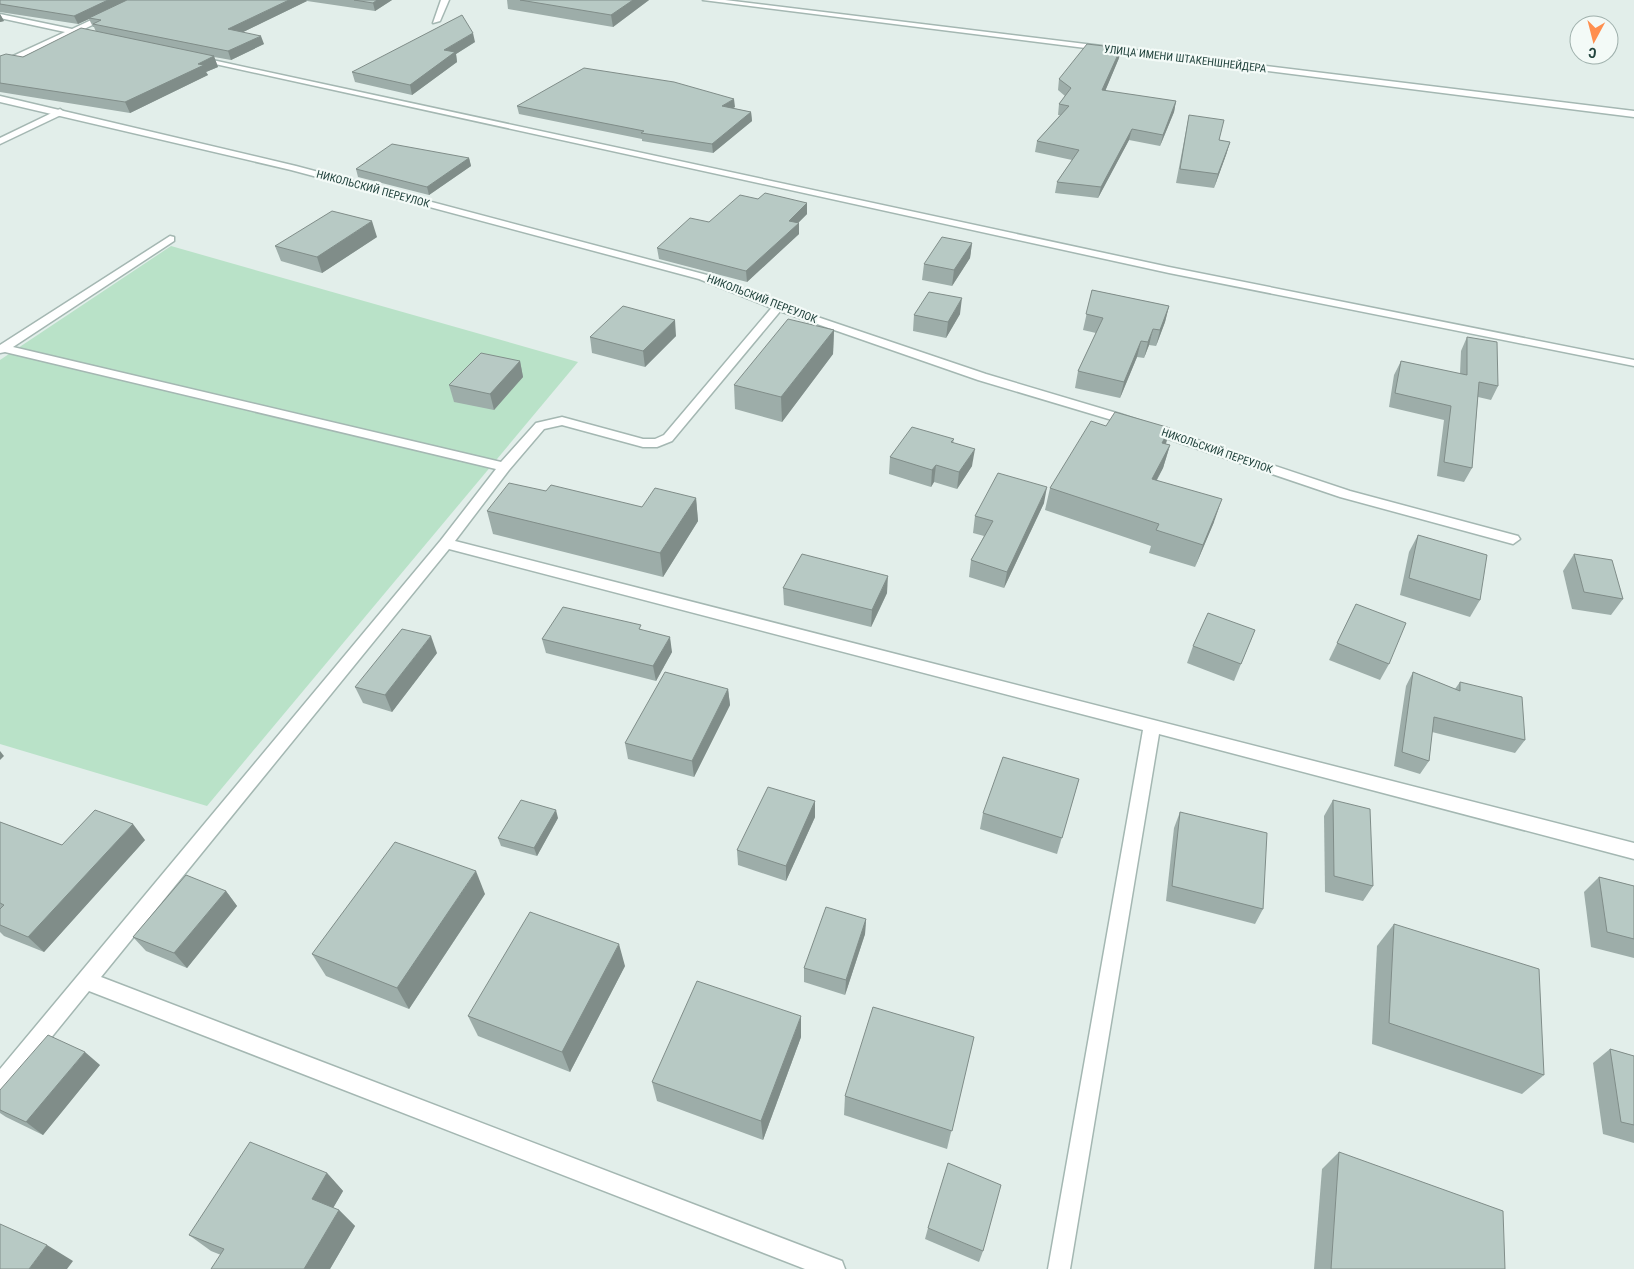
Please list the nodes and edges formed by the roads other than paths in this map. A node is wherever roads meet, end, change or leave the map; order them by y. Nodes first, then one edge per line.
1 (140, 0) edge
2 (445, 0) edge
3 (707, 0) edge
4 (0, 16) edge
5 (436, 21) dead end
6 (73, 32) junction
7 (101, 37) edge
8 (188, 56) edge
9 (0, 65) edge
10 (0, 99) edge
11 (60, 112) junction
12 (1634, 114) edge
13 (0, 141) edge
14 (170, 239) dead end
15 (778, 307) junction
16 (1, 349) edge
17 (1634, 363) edge
18 (504, 467) junction
19 (1513, 539) dead end
20 (446, 543) junction
21 (1152, 726) junction
22 (1634, 851) edge
23 (86, 982) junction
24 (0, 1085) edge
25 (834, 1269) edge
26 (1060, 1269) edge

1 - 6 street
2 - 5 street
3 - 12 street, УЛИЦА ИМЕНИ ШТАКЕНШНЕЙДЕРА
4 - 6 street
6 - 7 street
6 - 9 street
8 - 17 street
10 - 11 street, НИКОЛЬСКИЙ ПЕРЕУЛОК
11 - 13 street
11 - 15 street, НИКОЛЬСКИЙ ПЕРЕУЛОК
14 - 16 street
15 - 18 street
15 - 19 street, НИКОЛЬСКИЙ ПЕРЕУЛОК
16 - 18 street
18 - 20 street
20 - 21 street
20 - 23 street
21 - 22 street
21 - 26 street
23 - 24 street
23 - 25 street

